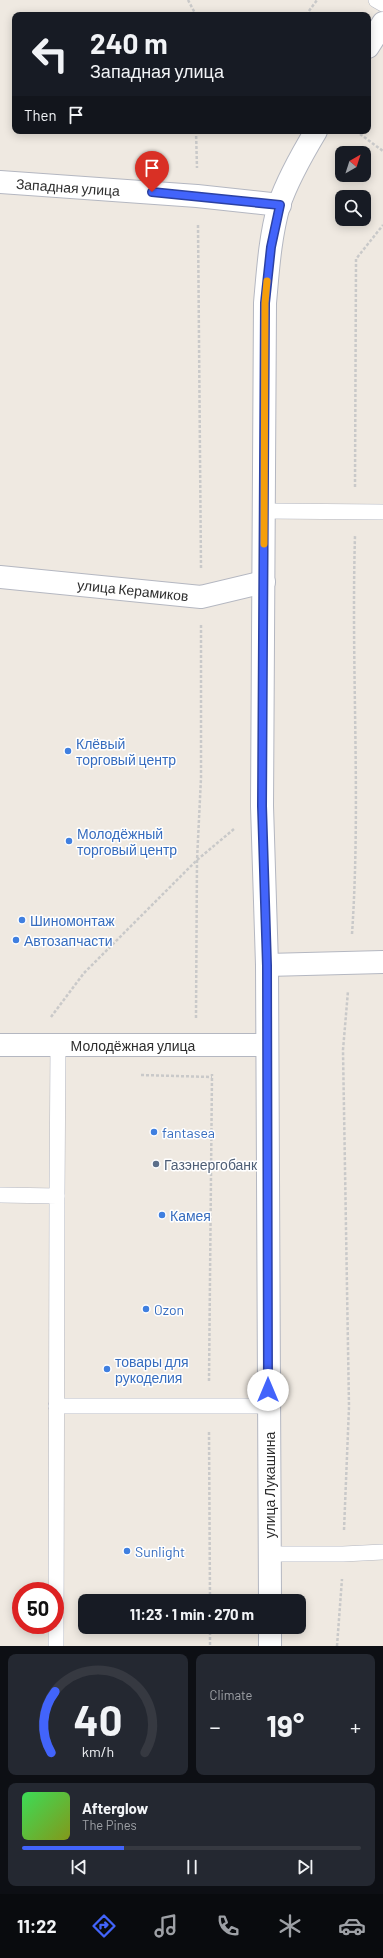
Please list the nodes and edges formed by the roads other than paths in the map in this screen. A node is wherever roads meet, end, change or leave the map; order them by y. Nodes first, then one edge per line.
1 (376, 0) edge
2 (383, 4) edge
3 (383, 23) edge
4 (371, 42) edge
5 (314, 134) edge
6 (0, 182) edge
7 (280, 205) junction
8 (264, 511) junction
9 (383, 512) edge
10 (0, 577) edge
11 (264, 582) junction
12 (383, 962) edge
13 (267, 966) junction
14 (0, 1045) edge
15 (58, 1045) junction
16 (266, 1045) junction
17 (0, 1195) edge
18 (57, 1196) junction
19 (56, 1406) junction
20 (268, 1406) junction
21 (383, 1552) edge
22 (269, 1554) junction
23 (270, 1594) edge
24 (270, 1634) edge
25 (56, 1646) edge
26 (270, 1646) edge

1 - 2 lane
3 - 4 main road
5 - 7 main road, улица Лукашина
6 - 7 main road, Западная улица
7 - 8 main road, улица Лукашина
8 - 9 lane
8 - 11 main road, улица Лукашина
10 - 11 main road, улица Керамиков
11 - 13 main road, улица Лукашина
12 - 13 main road
13 - 16 main road, улица Лукашина
14 - 15 main road, Молодёжная улица
15 - 16 main road, Молодёжная улица
15 - 18 lane
16 - 20 main road, улица Лукашина
17 - 18 lane
18 - 19 lane
19 - 20 lane
19 - 25 lane
20 - 22 main road, улица Лукашина
21 - 22 lane
22 - 23 main road, улица Лукашина
24 - 26 main road

